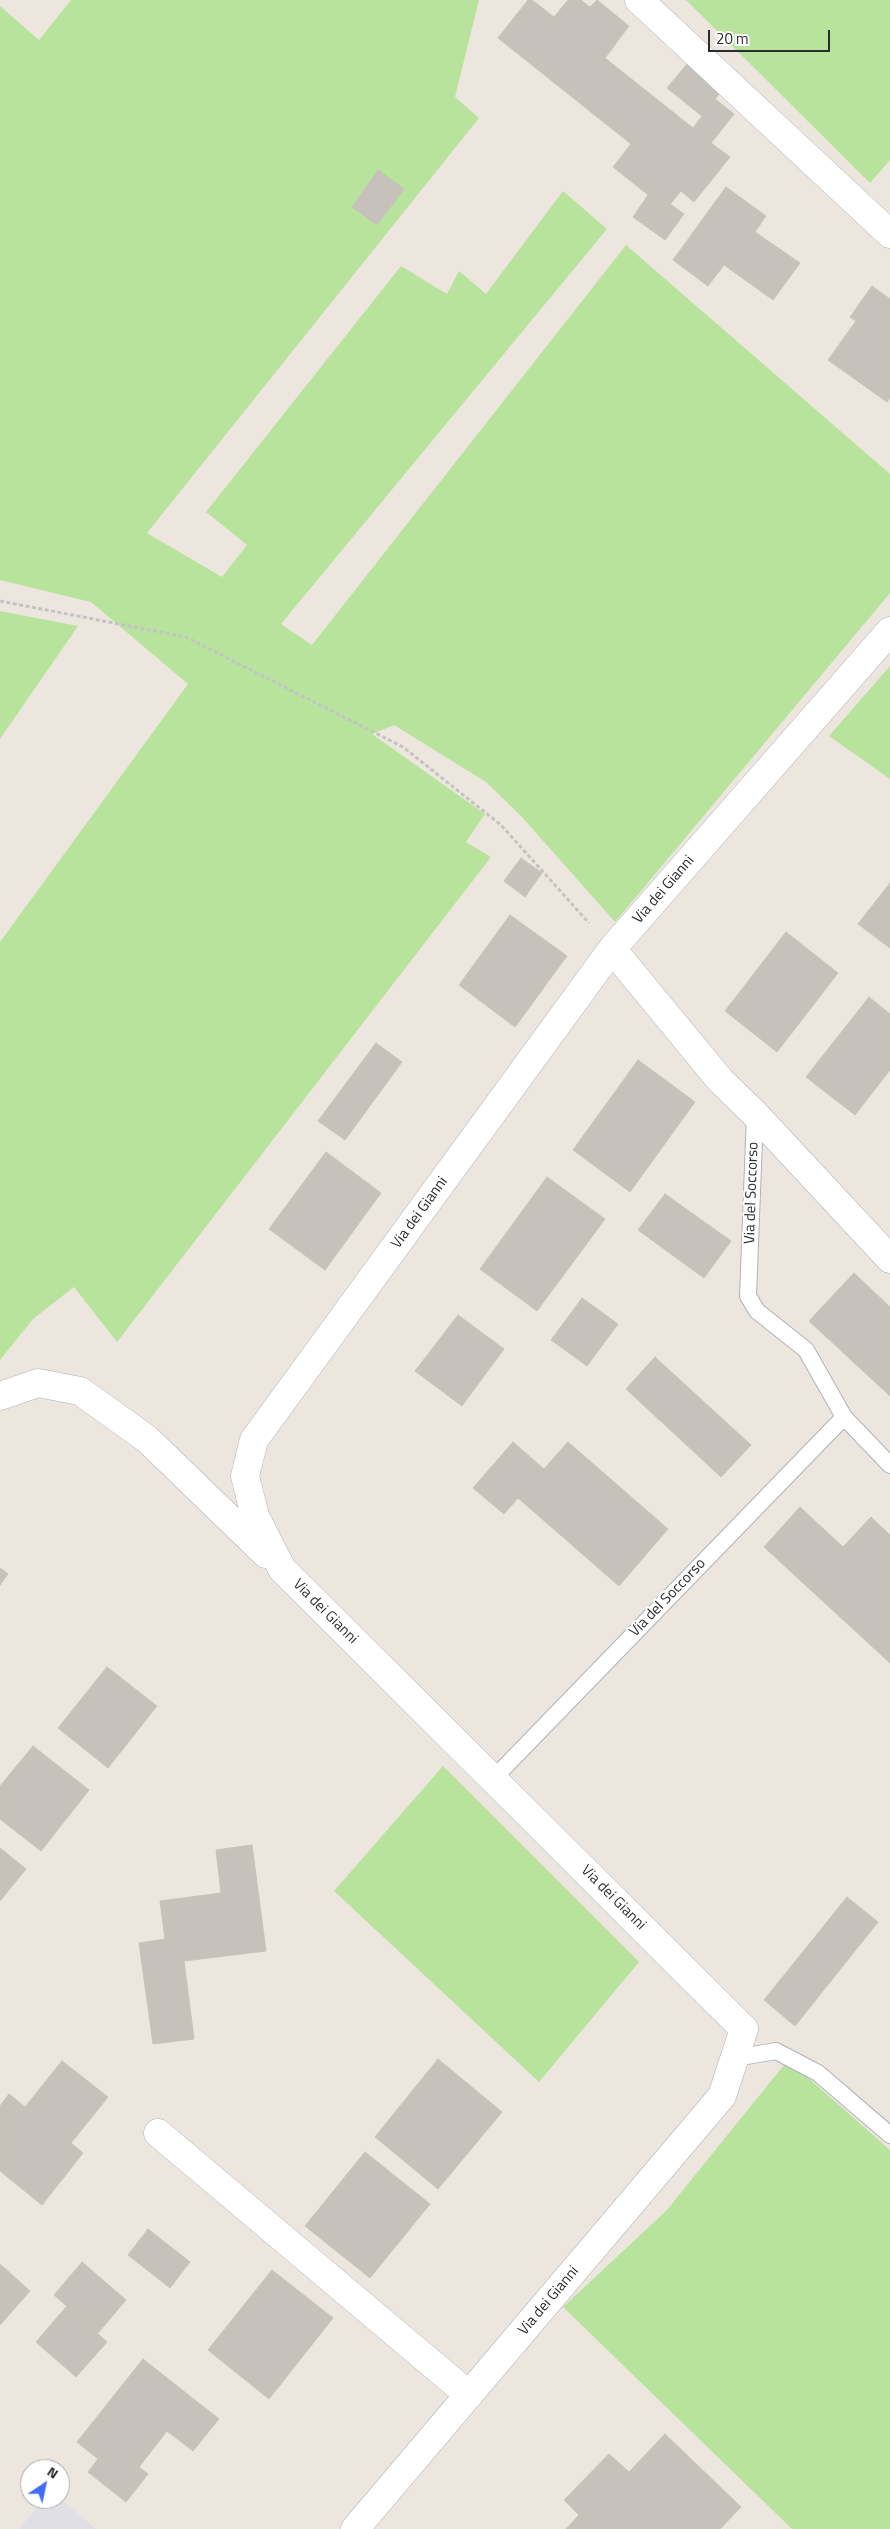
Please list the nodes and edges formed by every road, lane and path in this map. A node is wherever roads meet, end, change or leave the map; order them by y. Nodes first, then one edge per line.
1 (638, 0) edge
2 (890, 234) edge
3 (0, 602) edge
4 (890, 631) edge
5 (612, 949) junction
6 (755, 1114) junction
7 (890, 1259) edge
8 (0, 1396) edge
9 (844, 1416) junction
10 (890, 1465) edge
11 (282, 1569) junction
12 (493, 1779) junction
13 (735, 2058) junction
14 (158, 2133) dead end
15 (890, 2135) edge
16 (469, 2395) junction
17 (355, 2529) edge

1 - 2 street
3 - 5 path
4 - 5 street, Via dei Gianni
5 - 6 street, Via del Soccorso
5 - 11 street, Via dei Gianni
6 - 7 street, Via del Soccorso
6 - 9 lane, Via del Soccorso
8 - 11 street
9 - 10 lane, Via del Soccorso
9 - 12 lane, Via del Soccorso
11 - 12 street, Via dei Gianni
12 - 13 street, Via dei Gianni
13 - 15 lane
13 - 16 street, Via dei Gianni
14 - 16 street
16 - 17 street, Via dei Gianni

